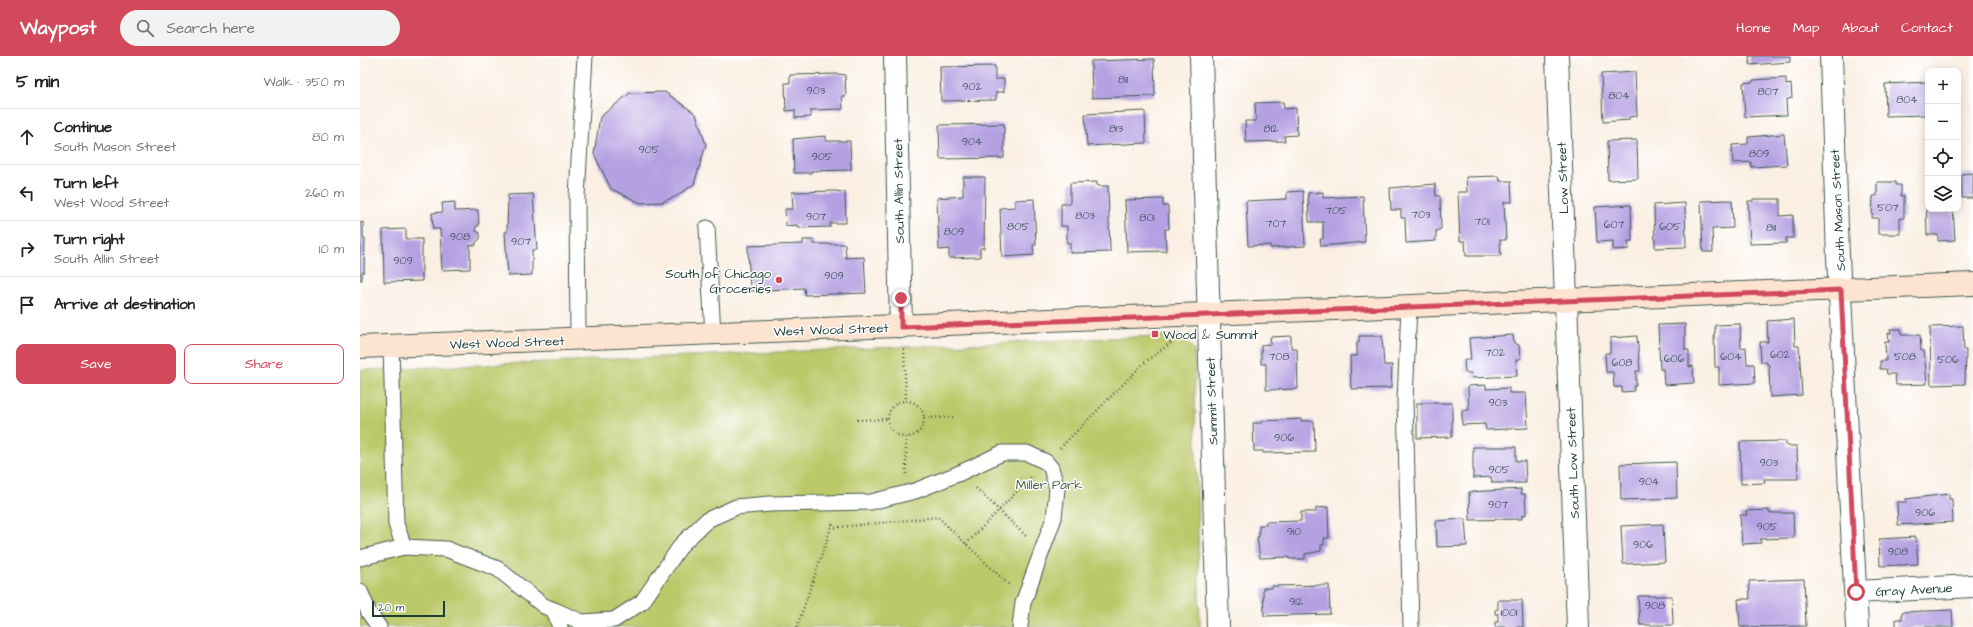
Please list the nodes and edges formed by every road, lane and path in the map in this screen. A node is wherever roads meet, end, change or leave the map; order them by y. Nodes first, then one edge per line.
1 (585, 56) edge
2 (895, 56) edge
3 (1201, 56) edge
4 (1557, 56) edge
5 (1831, 56) edge
6 (708, 228) dead end
7 (1973, 284) edge
8 (1841, 290) junction
9 (1567, 299) junction
10 (1409, 306) junction
11 (1208, 315) junction
12 (901, 327) junction
13 (713, 334) junction
14 (1180, 336) dead end
15 (578, 339) junction
16 (390, 346) junction
17 (360, 347) edge
18 (904, 350) dead end
19 (906, 400) junction
20 (956, 417) dead end
21 (924, 418) junction
22 (888, 419) junction
23 (857, 420) dead end
24 (1046, 462) junction
25 (960, 473) junction
26 (997, 510) junction
27 (966, 544) junction
28 (404, 547) junction
29 (1042, 551) junction
30 (360, 558) edge
31 (1973, 586) edge
32 (360, 591) edge
33 (1856, 592) junction
34 (1024, 600) junction
35 (554, 610) junction
36 (379, 627) edge
37 (560, 627) edge
38 (797, 627) edge
39 (1020, 627) edge
40 (1218, 627) edge
41 (1411, 627) edge
42 (1578, 627) edge
43 (1857, 627) edge

1 - 15 lane
2 - 12 street, South Allin Street
3 - 11 street, Summit Street
4 - 9 street, Low Street
5 - 8 street, South Mason Street
6 - 13 lane
7 - 8 street, West Wood Street
8 - 9 street, West Wood Street
8 - 33 street, South Mason Street
9 - 10 street, West Wood Street
9 - 42 street, South Low Street
10 - 11 street, West Wood Street
10 - 41 lane
11 - 12 street, West Wood Street
11 - 40 street, Summit Street
12 - 13 street, West Wood Street
13 - 15 street, West Wood Street
14 - 24 path
15 - 16 street, West Wood Street
16 - 17 street, West Wood Street
16 - 28 lane
18 - 19 path
19 - 21 path
19 - 22 path
20 - 21 path
21 - 22 path
22 - 23 path
24 - 25 lane
24 - 26 path
24 - 29 lane
25 - 26 path
25 - 35 lane
26 - 27 path
26 - 29 path
27 - 34 path
27 - 38 path
28 - 30 lane
28 - 35 lane
29 - 34 lane
31 - 33 street, Gray Avenue
32 - 36 lane
33 - 43 street, South Mason Street
34 - 39 lane
35 - 37 lane

